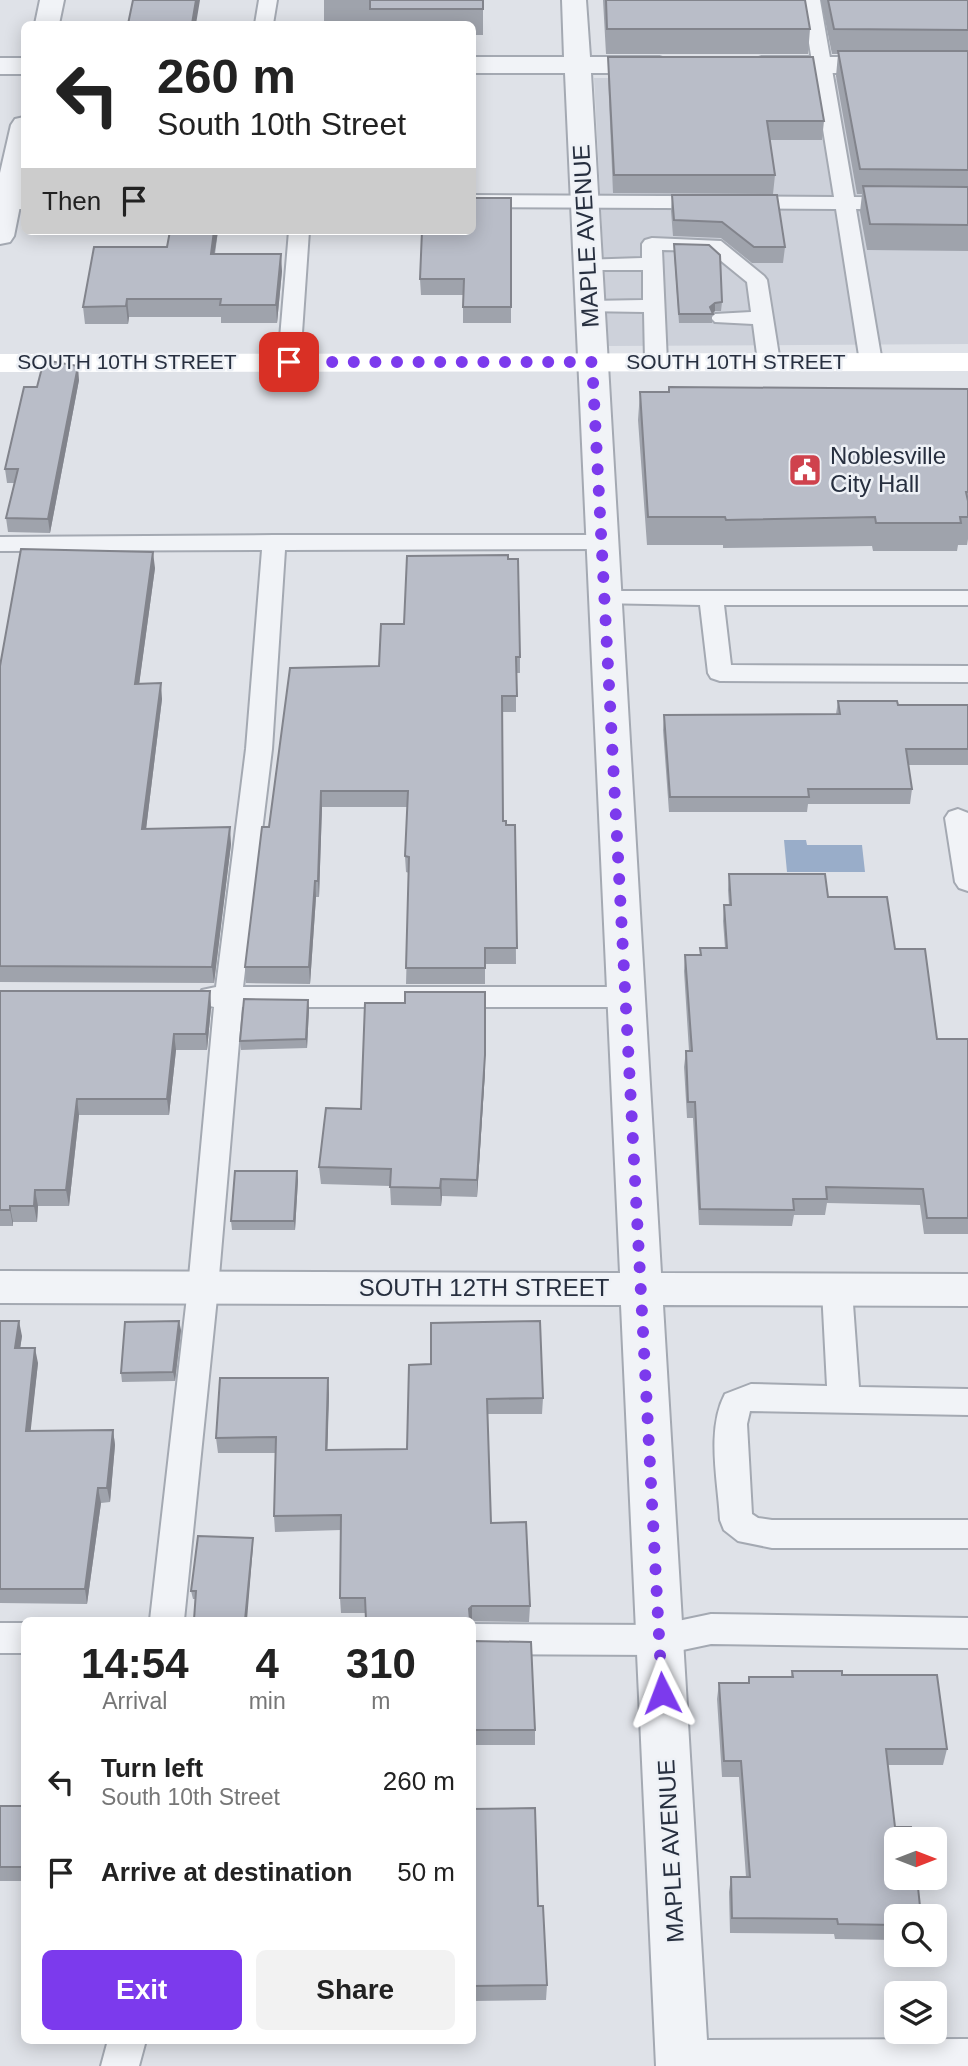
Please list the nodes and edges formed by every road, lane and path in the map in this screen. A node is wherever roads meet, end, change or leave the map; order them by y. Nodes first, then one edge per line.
1 (52, 0) edge
2 (268, 0) edge
3 (573, 0) edge
4 (811, 0) edge
5 (48, 21) edge
6 (264, 21) edge
7 (476, 65) edge
8 (577, 65) junction
9 (681, 65) edge
10 (734, 65) edge
11 (821, 65) junction
12 (968, 65) edge
13 (0, 66) edge
14 (21, 66) edge
15 (21, 143) edge
16 (476, 201) edge
17 (585, 202) junction
18 (11, 203) edge
19 (844, 203) junction
20 (968, 204) edge
21 (299, 235) edge
22 (0, 236) edge
23 (588, 264) junction
24 (653, 269) junction
25 (675, 274) edge
26 (718, 274) edge
27 (749, 274) junction
28 (590, 307) junction
29 (654, 309) junction
30 (721, 309) edge
31 (760, 309) junction
32 (678, 310) edge
33 (289, 362) junction
34 (592, 362) junction
35 (656, 362) junction
36 (769, 362) junction
37 (872, 362) junction
38 (968, 362) edge
39 (0, 363) edge
40 (274, 542) junction
41 (602, 542) junction
42 (0, 544) edge
43 (605, 598) junction
44 (711, 598) junction
45 (968, 598) edge
46 (968, 674) edge
47 (958, 818) dead end
48 (967, 872) edge
49 (188, 997) edge
50 (229, 997) junction
51 (626, 997) junction
52 (0, 1287) edge
53 (203, 1288) junction
54 (641, 1289) junction
55 (837, 1290) junction
56 (968, 1290) edge
57 (844, 1399) junction
58 (968, 1402) edge
59 (968, 1534) edge
60 (167, 1617) edge
61 (968, 1633) edge
62 (0, 1638) edge
63 (21, 1638) edge
64 (476, 1639) edge
65 (659, 1640) junction
66 (126, 2044) edge
67 (968, 2064) edge
68 (120, 2066) edge
69 (682, 2066) edge
70 (697, 2066) edge

1 - 5 street
2 - 6 lane
3 - 8 street, MAPLE AVENUE
4 - 11 lane
7 - 8 street
8 - 9 street
8 - 17 street, MAPLE AVENUE
10 - 11 street
11 - 12 street
11 - 19 lane
13 - 14 street
15 - 18 street
16 - 17 lane
17 - 19 lane
17 - 23 street, MAPLE AVENUE
18 - 22 street
19 - 20 lane
19 - 37 lane
21 - 33 lane
23 - 24 lane
23 - 28 street, MAPLE AVENUE
24 - 25 lane
24 - 27 lane
24 - 29 lane
26 - 27 lane
27 - 31 lane
28 - 29 lane
28 - 34 street, MAPLE AVENUE
29 - 32 lane
29 - 35 lane
30 - 31 lane
31 - 36 lane
33 - 34 main road, SOUTH 10TH STREET
33 - 39 main road, SOUTH 10TH STREET
34 - 35 main road, SOUTH 10TH STREET
34 - 41 street, MAPLE AVENUE
35 - 36 main road, SOUTH 10TH STREET
36 - 37 main road, SOUTH 10TH STREET
37 - 38 main road, SOUTH 10TH STREET
40 - 41 lane
40 - 42 lane
40 - 50 lane
41 - 43 street, MAPLE AVENUE
43 - 44 lane
43 - 51 street, MAPLE AVENUE
44 - 45 lane
44 - 46 lane
47 - 48 lane
49 - 50 lane
50 - 51 lane
50 - 53 lane
51 - 54 street, MAPLE AVENUE
52 - 53 street, SOUTH 12TH STREET
53 - 54 street, SOUTH 12TH STREET
53 - 60 lane
54 - 55 street, SOUTH 12TH STREET
54 - 65 street, MAPLE AVENUE
55 - 56 street, SOUTH 12TH STREET
55 - 57 lane
57 - 58 lane
57 - 59 lane
61 - 65 lane
62 - 63 lane
64 - 65 lane
65 - 69 street, MAPLE AVENUE
66 - 68 lane
67 - 70 street

